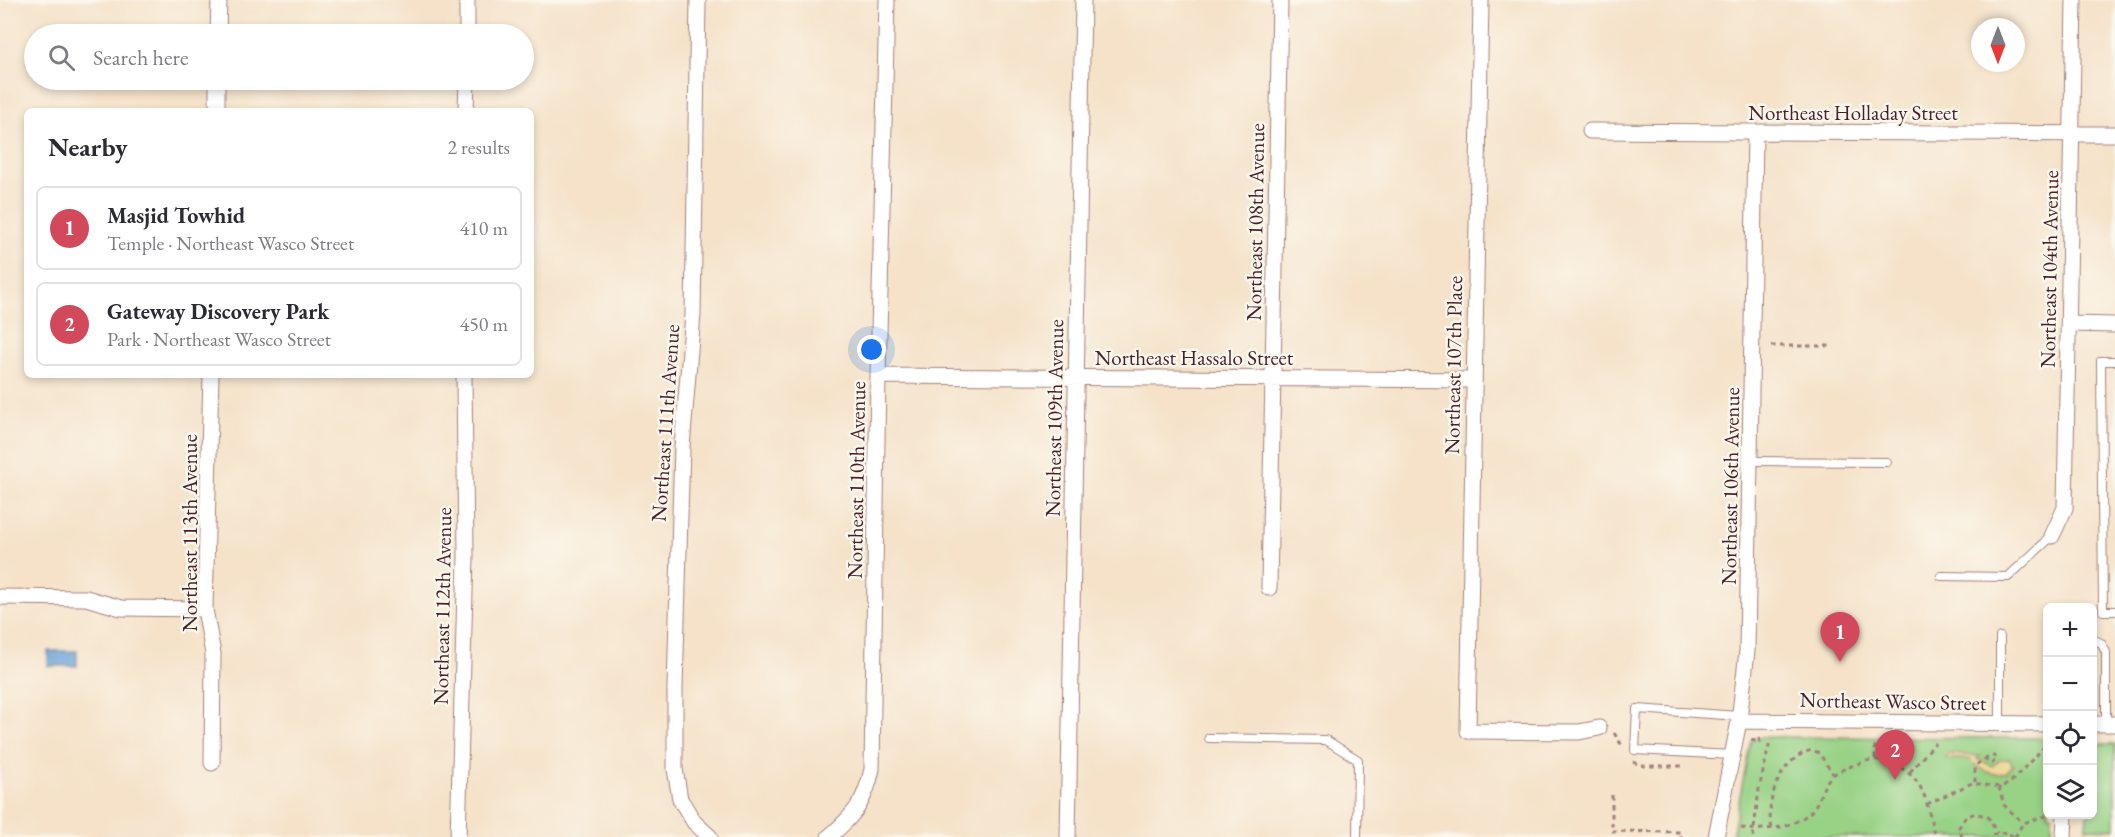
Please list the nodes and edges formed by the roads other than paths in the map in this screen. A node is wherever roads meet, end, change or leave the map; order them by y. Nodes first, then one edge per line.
1 (219, 0) edge
2 (467, 0) edge
3 (698, 0) edge
4 (887, 0) edge
5 (1083, 0) edge
6 (1281, 0) edge
7 (1481, 0) edge
8 (2074, 0) edge
9 (218, 24) edge
10 (467, 24) edge
11 (217, 90) edge
12 (467, 90) edge
13 (217, 108) edge
14 (466, 108) edge
15 (1590, 131) dead end
16 (1755, 133) junction
17 (2072, 133) junction
18 (2115, 134) edge
19 (2069, 324) junction
20 (2115, 325) edge
21 (2115, 361) edge
22 (878, 376) junction
23 (211, 378) edge
24 (464, 378) edge
25 (1075, 378) junction
26 (1273, 378) junction
27 (1474, 380) junction
28 (1751, 461) junction
29 (1887, 462) dead end
30 (2052, 536) joint
31 (1941, 576) dead end
32 (1269, 588) dead end
33 (0, 597) edge
34 (205, 609) junction
35 (2115, 611) edge
36 (2000, 637) dead end
37 (2097, 641) edge
38 (1739, 718) junction
39 (2000, 723) junction
40 (2043, 724) edge
41 (2105, 724) edge
42 (1599, 728) dead end
43 (1209, 738) dead end
44 (1732, 755) junction
45 (212, 763) dead end
46 (2065, 819) edge
47 (458, 837) edge
48 (710, 837) edge
49 (829, 837) edge
50 (1068, 837) edge
51 (1357, 837) edge
52 (1716, 837) edge
53 (2064, 837) edge

1 - 9 street
2 - 10 street
3 - 48 street, Northeast 111th Avenue
4 - 22 street, Northeast 110th Avenue
5 - 25 street, Northeast 109th Avenue
6 - 26 street, Northeast 108th Avenue
7 - 27 street, Northeast 107th Place
8 - 17 street, Northeast 104th Avenue
11 - 13 street
12 - 14 street
15 - 16 street, Northeast Holladay Street
16 - 17 street, Northeast Holladay Street
16 - 28 street, Northeast 106th Avenue
17 - 18 street, Northeast Holladay Street
17 - 19 street, Northeast 104th Avenue
19 - 20 street
19 - 30 street, Northeast 104th Avenue
21 - 35 lane
22 - 25 street, Northeast Hassalo Street
22 - 49 street, Northeast 110th Avenue
23 - 34 street, Northeast 113th Avenue
24 - 47 street, Northeast 112th Avenue
25 - 26 street, Northeast Hassalo Street
25 - 50 street, Northeast 109th Avenue
26 - 27 street, Northeast Hassalo Street
26 - 32 street, Northeast 108th Avenue
27 - 42 street, Northeast 107th Place
28 - 29 lane
28 - 38 street, Northeast 106th Avenue
30 - 31 lane
33 - 34 street
34 - 45 street, Northeast 113th Avenue
36 - 39 lane
37 - 41 lane
38 - 39 street, Northeast Wasco Street
38 - 44 street, Northeast 106th Avenue
38 - 44 lane
39 - 40 street, Northeast Wasco Street
43 - 51 lane
44 - 52 street, Northeast 106th Avenue
46 - 53 street

